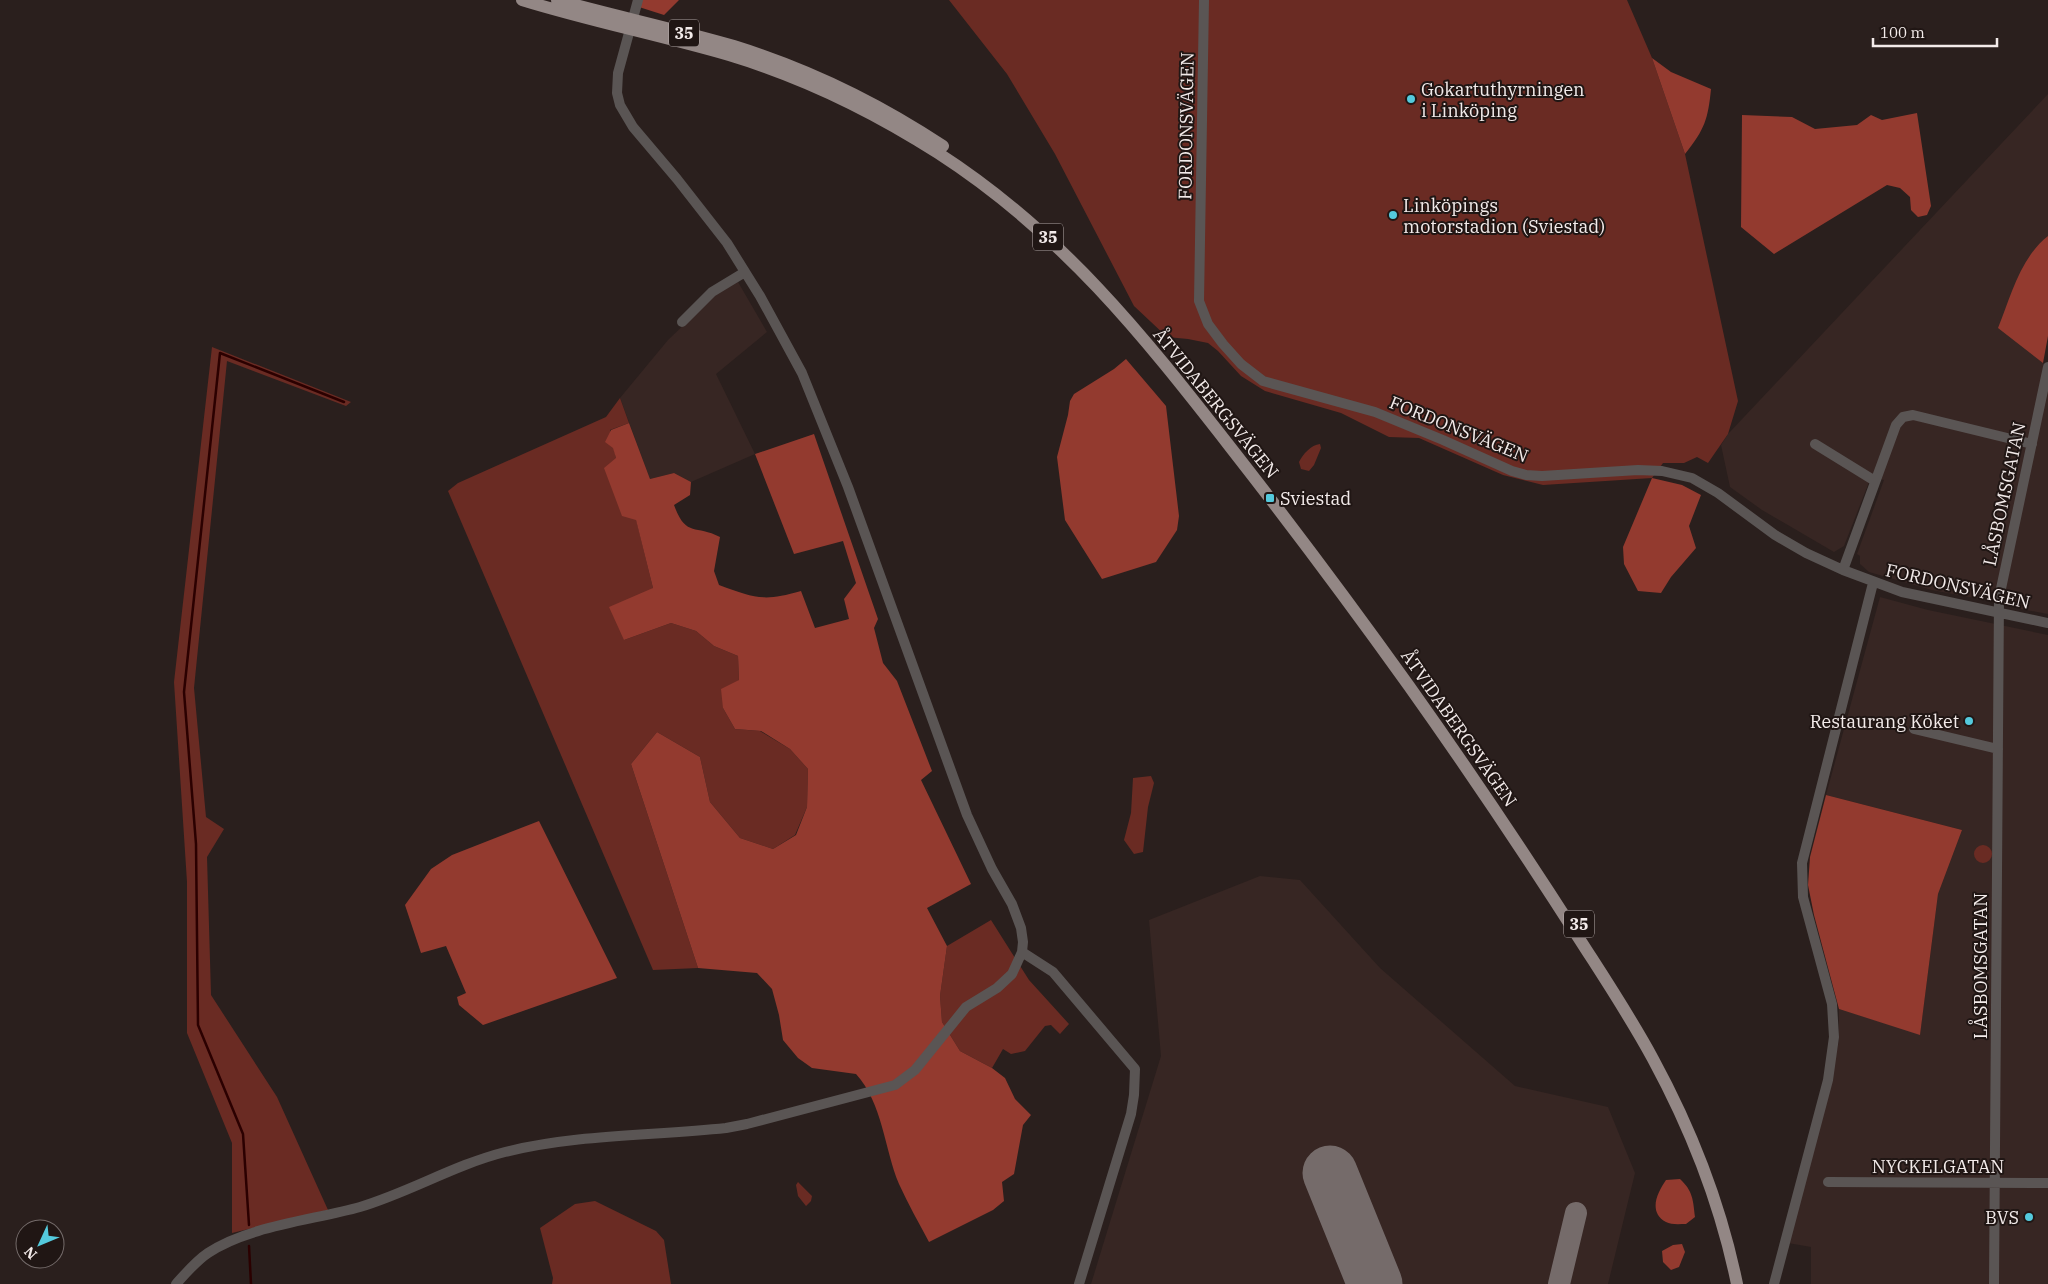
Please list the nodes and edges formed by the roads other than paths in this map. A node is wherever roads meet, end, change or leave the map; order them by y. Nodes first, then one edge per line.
1 (522, 0) edge
2 (557, 0) edge
3 (638, 0) edge
4 (1204, 0) edge
5 (632, 25) junction
6 (745, 272) junction
7 (682, 322) dead end
8 (2048, 366) edge
9 (1815, 444) dead end
10 (2032, 444) junction
11 (1876, 481) junction
12 (1843, 570) junction
13 (1873, 583) junction
14 (1998, 614) junction
15 (2048, 623) edge
16 (1914, 729) dead end
17 (1998, 749) junction
18 (1022, 952) junction
19 (1828, 1182) dead end
20 (1994, 1183) junction
21 (2048, 1183) edge
22 (176, 1284) edge
23 (1079, 1284) edge
24 (1737, 1284) edge
25 (1745, 1284) edge
26 (1774, 1284) edge
27 (1994, 1284) edge

1 - 5 main road, ÅTVIDABERGSVÄGEN / 35
2 - 5 main road, ÅTVIDABERGSVÄGEN / 35
3 - 5 street
4 - 12 street, FORDONSVÄGEN
5 - 6 street
5 - 24 main road, ÅTVIDABERGSVÄGEN / 35
5 - 25 main road, ÅTVIDABERGSVÄGEN / 35
6 - 7 street
6 - 18 street
8 - 10 street, LÅSBOMSGATAN
9 - 11 street
10 - 11 street
10 - 14 street, LÅSBOMSGATAN
11 - 12 street
12 - 13 street, FORDONSVÄGEN
13 - 14 street, FORDONSVÄGEN
13 - 26 street
14 - 15 street, FORDONSVÄGEN
14 - 17 street, LÅSBOMSGATAN
16 - 17 street
17 - 20 street, LÅSBOMSGATAN
18 - 22 street
18 - 23 street
19 - 20 street, NYCKELGATAN
20 - 21 street, NYCKELGATAN
20 - 27 street, LÅSBOMSGATAN

